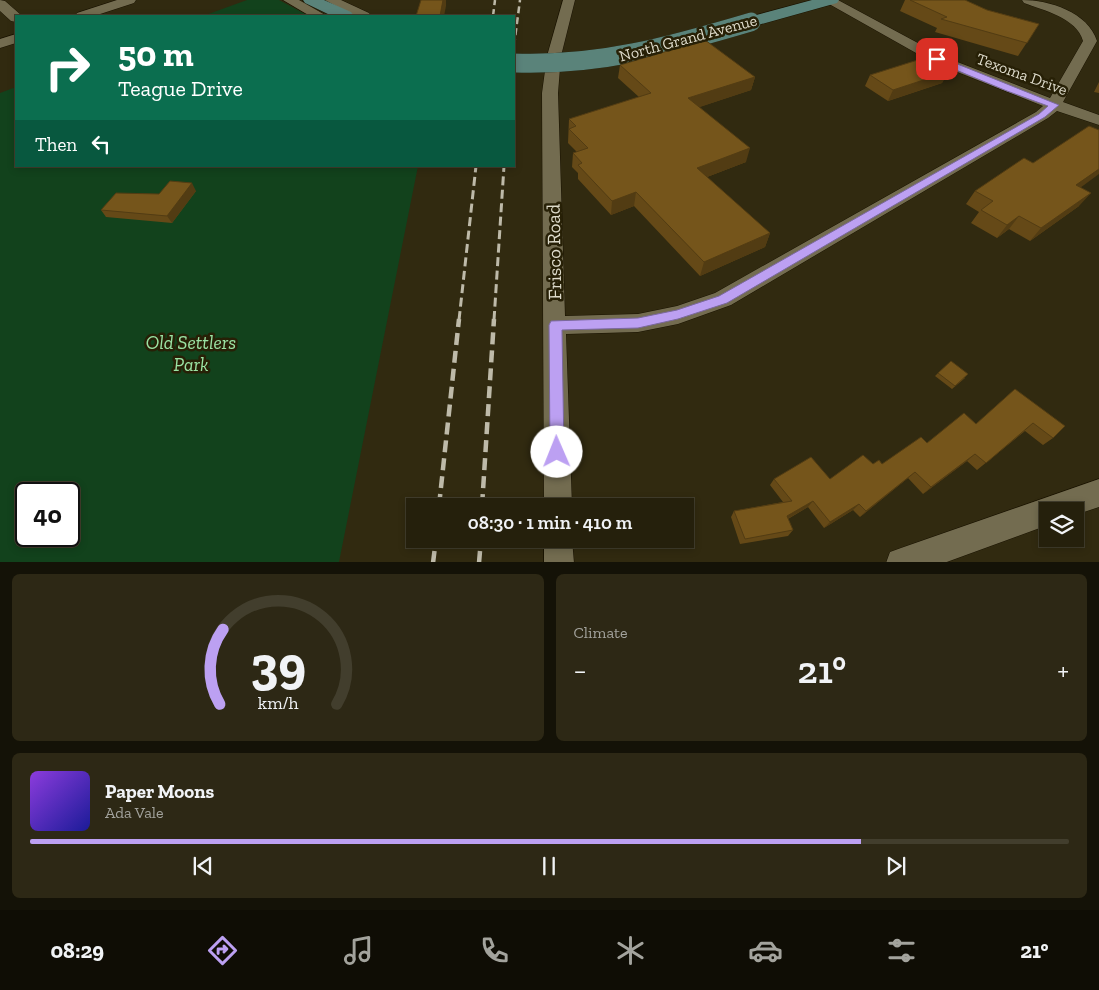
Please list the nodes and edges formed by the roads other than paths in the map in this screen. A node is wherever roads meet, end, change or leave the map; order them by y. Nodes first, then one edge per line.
1 (130, 0) edge
2 (289, 0) edge
3 (311, 0) edge
4 (331, 0) edge
5 (569, 0) edge
6 (829, 0) edge
7 (1028, 0) edge
8 (0, 4) edge
9 (85, 15) edge
10 (318, 15) edge
11 (343, 15) edge
12 (362, 15) edge
13 (15, 17) edge
14 (15, 38) edge
15 (0, 44) edge
16 (515, 63) edge
17 (1054, 105) junction
18 (1099, 120) edge
19 (555, 325) junction
20 (1099, 493) edge
21 (558, 498) edge
22 (1074, 502) edge
23 (1039, 514) edge
24 (558, 548) edge
25 (559, 562) edge
26 (901, 562) edge

1 - 9 street
2 - 10 street
3 - 11 main road
4 - 12 street
5 - 19 street, Frisco Road
6 - 16 main road, North Grand Avenue, bridge
6 - 17 street, Texoma Drive
7 - 17 street
8 - 13 street
14 - 15 street
17 - 18 street, Texoma Drive
17 - 19 street
19 - 21 street, Frisco Road
20 - 22 street
23 - 26 street
24 - 25 street

